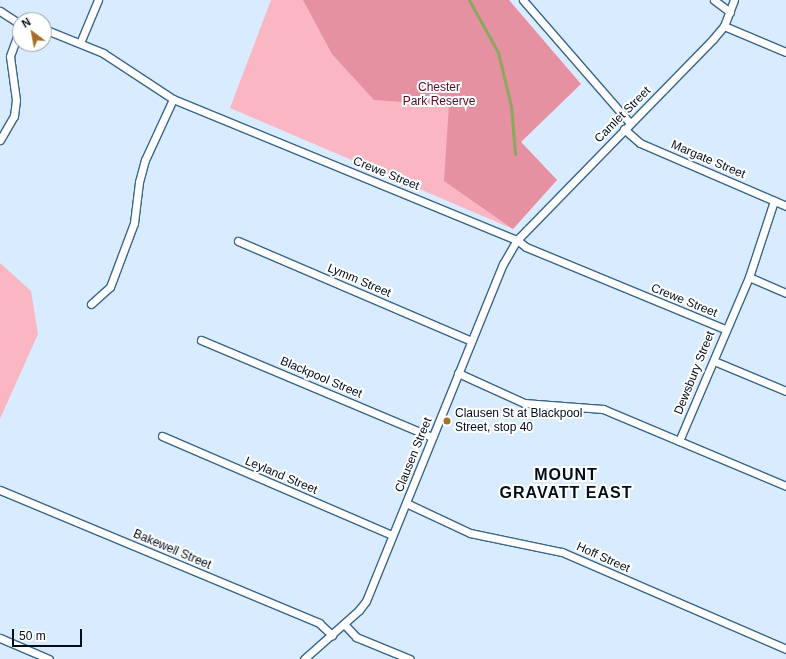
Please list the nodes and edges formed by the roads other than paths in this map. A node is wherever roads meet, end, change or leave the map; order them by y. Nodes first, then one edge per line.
1 (98, 0) edge
2 (523, 0) edge
3 (714, 0) edge
4 (734, 0) edge
5 (0, 11) edge
6 (730, 12) junction
7 (12, 19) edge
8 (724, 26) junction
9 (52, 32) edge
10 (80, 43) junction
11 (12, 50) edge
12 (786, 52) edge
13 (173, 99) junction
14 (630, 123) junction
15 (624, 129) junction
16 (0, 140) edge
17 (774, 201) junction
18 (786, 206) edge
19 (517, 240) junction
20 (238, 241) dead end
21 (749, 278) junction
22 (786, 293) edge
23 (90, 304) dead end
24 (725, 330) junction
25 (201, 340) dead end
26 (471, 341) junction
27 (714, 361) junction
28 (458, 373) junction
29 (786, 391) edge
30 (162, 436) dead end
31 (432, 437) junction
32 (679, 441) junction
33 (786, 486) edge
34 (0, 490) edge
35 (406, 503) junction
36 (392, 535) junction
37 (344, 624) junction
38 (332, 635) junction
39 (0, 638) edge
40 (786, 649) edge
41 (50, 659) edge
42 (304, 659) edge
43 (410, 659) edge

1 - 10 street
2 - 14 street
3 - 6 street
4 - 6 street, Camlet Street
5 - 7 street
6 - 8 street, Camlet Street
8 - 12 street
8 - 14 street, Camlet Street
9 - 10 street, Crewe Street
10 - 13 street, Crewe Street
11 - 16 street
13 - 19 street, Crewe Street
13 - 23 street
14 - 15 street, Camlet Street
15 - 17 street, Margate Street
15 - 19 street, Camlet Street
17 - 18 street, Margate Street
17 - 21 street, Dewsbury Street
19 - 24 street, Crewe Street
19 - 26 street, Clausen Street
20 - 26 street, Lymm Street
21 - 22 street
21 - 24 street, Dewsbury Street
24 - 27 street, Dewsbury Street
25 - 31 street, Blackpool Street
26 - 28 street, Clausen Street
27 - 29 street
27 - 32 street, Dewsbury Street
28 - 31 street, Clausen Street
28 - 32 street
30 - 36 street, Leyland Street
31 - 35 street, Clausen Street
32 - 33 street
34 - 38 street, Bakewell Street
35 - 36 street, Clausen Street
35 - 40 street, Hoff Street
36 - 37 street, Clausen Street
37 - 38 street, Clausen Street
37 - 43 street
38 - 42 street, Clausen Street
39 - 41 street

